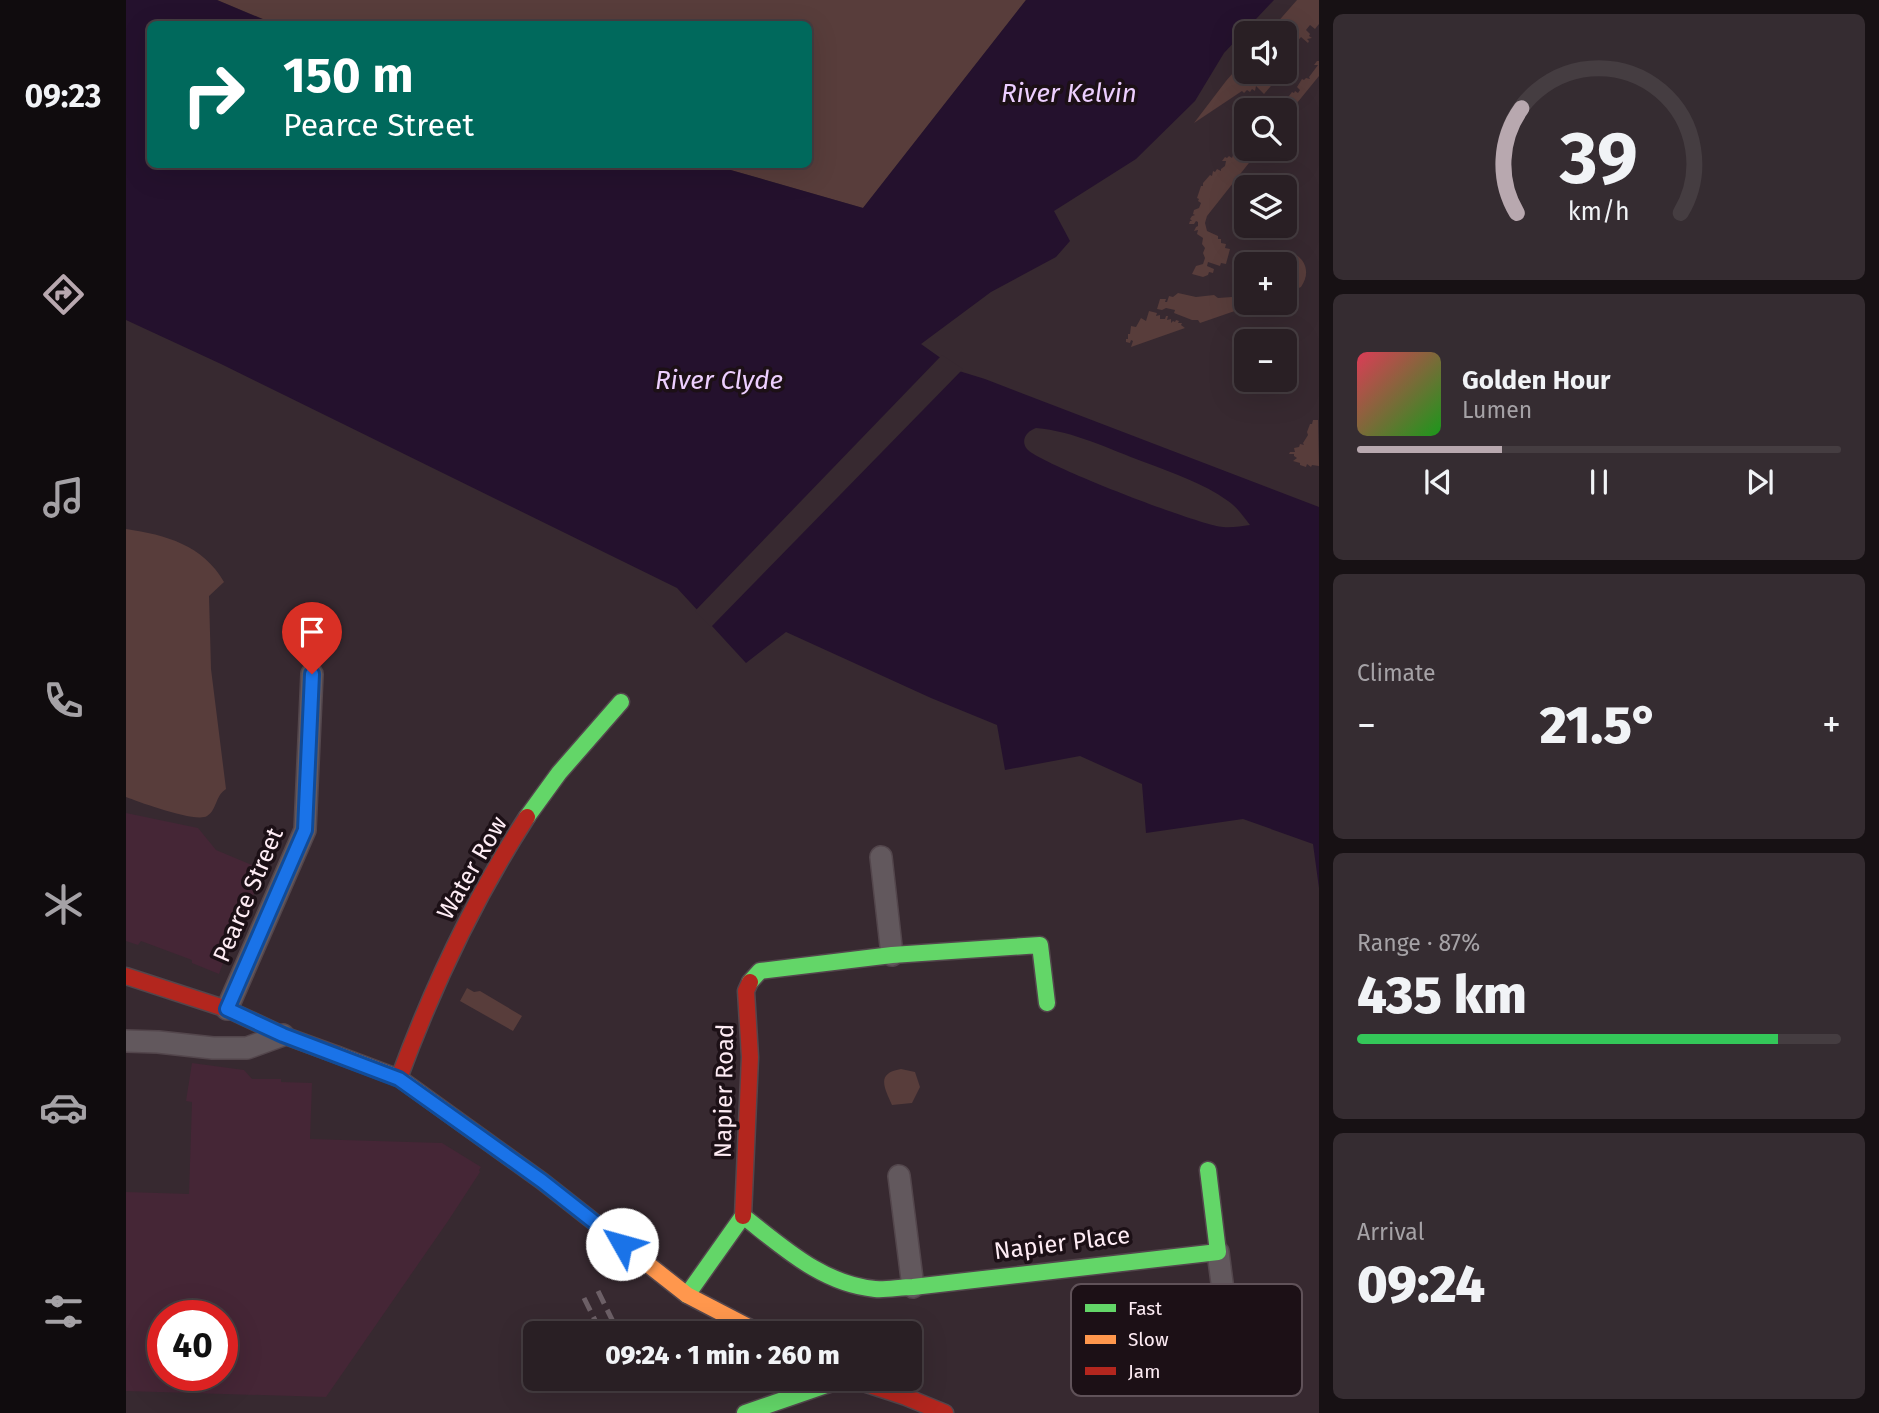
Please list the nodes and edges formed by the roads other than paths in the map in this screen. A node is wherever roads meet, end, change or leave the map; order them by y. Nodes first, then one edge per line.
1 (312, 674) dead end
2 (621, 702) dead end
3 (881, 857) dead end
4 (892, 956) junction
5 (126, 976) edge
6 (1047, 1003) dead end
7 (227, 1009) junction
8 (283, 1035) junction
9 (126, 1041) edge
10 (399, 1079) junction
11 (1208, 1170) dead end
12 (899, 1176) dead end
13 (743, 1216) junction
14 (1218, 1252) junction
15 (1222, 1284) edge
16 (913, 1287) junction
17 (687, 1295) junction
18 (737, 1321) edge
19 (809, 1391) edge
20 (888, 1391) edge
21 (745, 1413) edge
22 (945, 1413) edge

1 - 7 street, Pearce Street
2 - 10 street, Water Row
3 - 4 street
4 - 6 street
4 - 13 street, Napier Road
5 - 7 street
7 - 8 street
8 - 9 street
8 - 10 street
10 - 17 street
11 - 14 street
12 - 16 street
13 - 16 street, Napier Place
13 - 17 street
14 - 15 street
14 - 16 street, Napier Place
17 - 18 street
19 - 21 street
20 - 22 street

